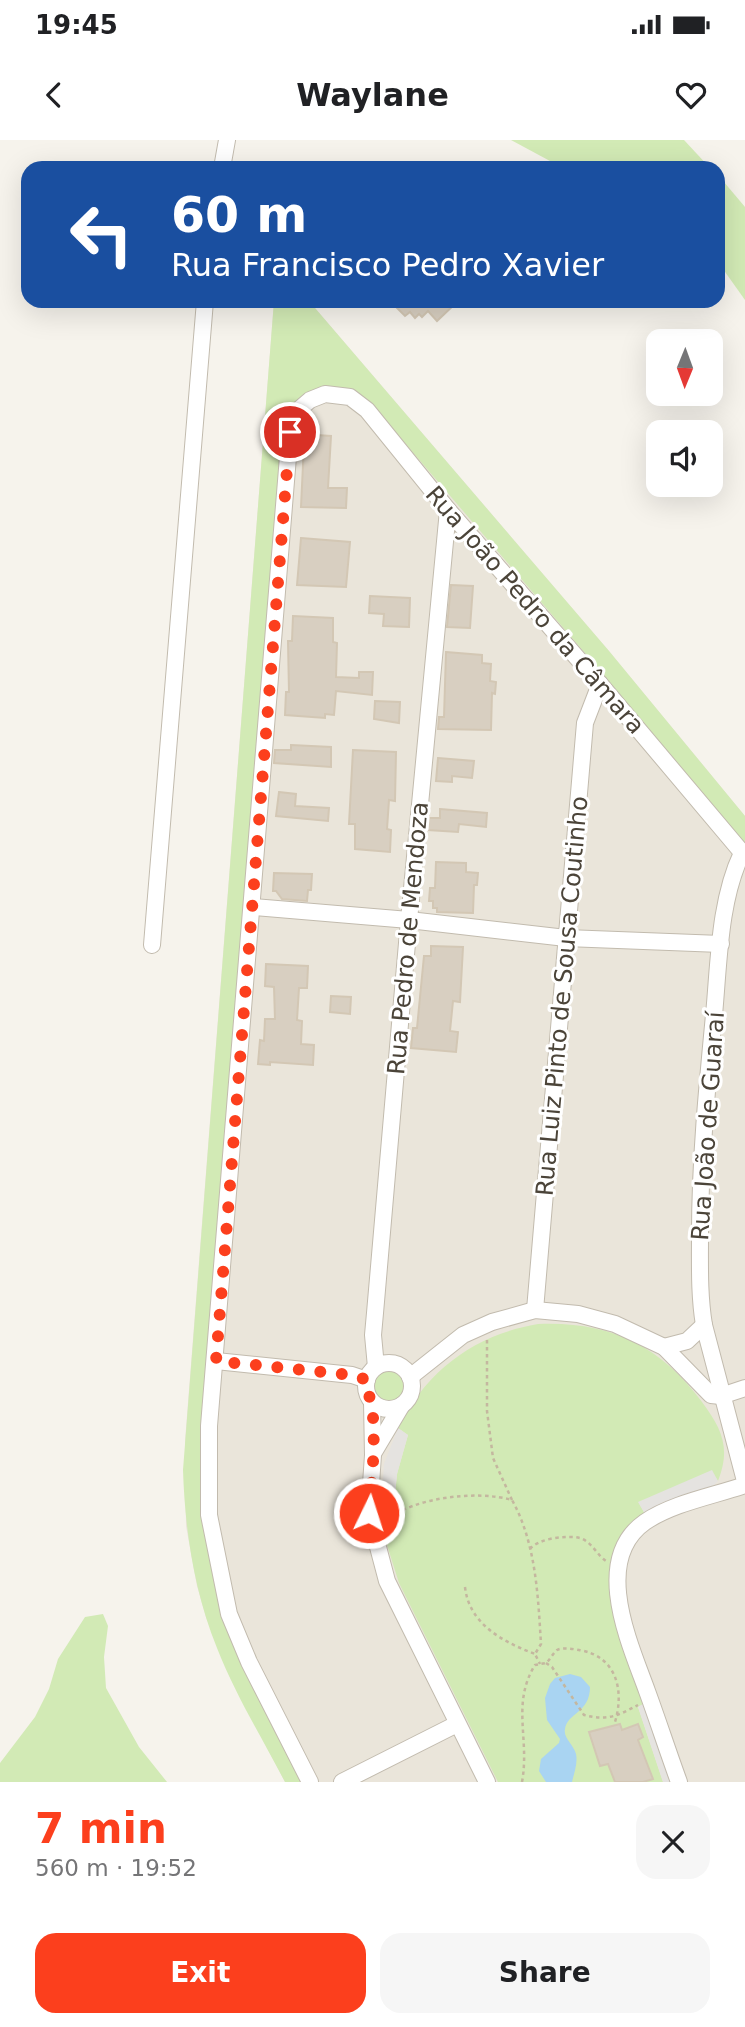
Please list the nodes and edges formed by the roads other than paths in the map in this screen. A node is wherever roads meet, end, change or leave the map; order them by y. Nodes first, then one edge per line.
1 (227, 140) edge
2 (223, 161) edge
3 (204, 308) edge
4 (448, 510) junction
5 (600, 684) junction
6 (744, 854) edge
7 (253, 907) junction
8 (409, 920) junction
9 (566, 937) junction
10 (721, 944) junction
11 (152, 945) dead end
12 (535, 1310) junction
13 (704, 1325) junction
14 (664, 1347) junction
15 (216, 1361) junction
16 (371, 1373) junction
17 (410, 1377) junction
18 (745, 1388) edge
19 (721, 1396) junction
20 (372, 1402) junction
21 (402, 1405) junction
22 (373, 1454) junction
23 (745, 1483) edge
24 (457, 1724) junction
25 (310, 1782) edge
26 (342, 1782) edge
27 (487, 1782) edge
28 (679, 1782) edge

1 - 2 street
3 - 11 street
4 - 5 street, Rua João Pedro da Câmara
4 - 7 street, Rua João Pedro da Câmara
4 - 8 street, Rua Pedro de Mendoza
5 - 6 street, Rua João Pedro da Câmara
5 - 9 street, Rua Luiz Pinto de Sousa Coutinho
6 - 10 street, Rua João de Guaraí
7 - 8 street
7 - 15 street
8 - 9 street
8 - 16 street, Rua Pedro de Mendoza
9 - 10 street
9 - 12 street, Rua Luiz Pinto de Sousa Coutinho
10 - 13 street, Rua João de Guaraí
12 - 14 street
12 - 17 street
13 - 14 street
13 - 19 street, Rua João de Guaraí
14 - 19 street
15 - 16 street
15 - 25 street
16 - 17 street
16 - 20 street
17 - 21 street
18 - 19 street
19 - 23 street, Rua João de Guaraí
20 - 21 street
20 - 22 street
21 - 22 street
22 - 24 street
23 - 28 street
24 - 26 street
24 - 27 street

